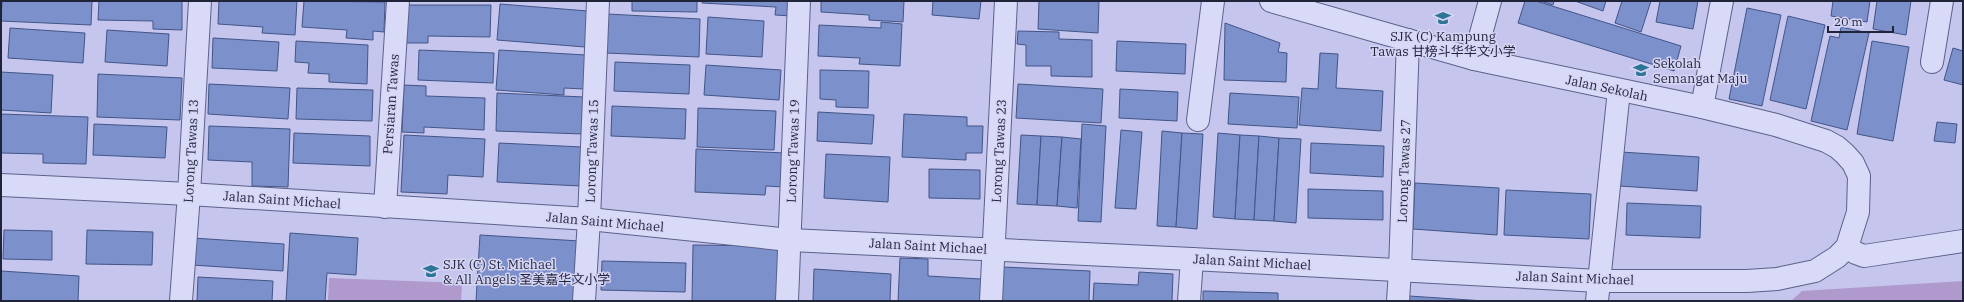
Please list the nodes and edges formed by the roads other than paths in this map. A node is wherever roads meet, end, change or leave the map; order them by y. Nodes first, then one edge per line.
1 (200, 1) edge
2 (398, 1) edge
3 (598, 1) edge
4 (799, 1) edge
5 (1006, 1) edge
6 (1213, 1) edge
7 (1271, 1) edge
8 (1490, 1) edge
9 (1722, 1) edge
10 (1942, 1) edge
11 (1408, 40) junction
12 (1474, 60) junction
13 (1932, 62) dead end
14 (1619, 90) junction
15 (1702, 107) junction
16 (1198, 120) dead end
17 (1, 185) edge
18 (189, 194) junction
19 (385, 207) junction
20 (590, 219) junction
21 (790, 240) junction
22 (1963, 241) edge
23 (995, 249) junction
24 (1860, 252) junction
25 (1192, 258) junction
26 (1400, 270) junction
27 (1598, 291) edge
28 (181, 301) edge
29 (584, 301) edge
30 (787, 301) edge
31 (991, 301) edge
32 (1189, 301) edge
33 (1398, 301) edge

1 - 18 street, Lorong Tawas 13
2 - 19 street, Persiaran Tawas
3 - 20 street, Lorong Tawas 15
4 - 21 street, Lorong Tawas 19
5 - 23 street, Lorong Tawas 23
6 - 16 street
7 - 11 street, Jalan Sekolah
8 - 12 street
9 - 15 street
10 - 13 street
11 - 12 street, Jalan Sekolah
11 - 26 street, Lorong Tawas 27
12 - 14 street, Jalan Sekolah
14 - 15 street, Jalan Sekolah
14 - 27 street
15 - 24 street, Jalan Sekolah
17 - 18 street, Jalan Saint Michael
18 - 19 street, Jalan Saint Michael
18 - 28 street, Lorong Tawas 13
19 - 20 street, Jalan Saint Michael
20 - 21 street, Jalan Saint Michael
20 - 29 street, Lorong Tawas 15
21 - 23 street, Jalan Saint Michael
21 - 30 street, Lorong Tawas 19
22 - 24 street
23 - 25 street, Jalan Saint Michael
23 - 31 street, Lorong Tawas 23
24 - 27 street, Jalan Saint Michael
25 - 26 street, Jalan Saint Michael
25 - 32 street
26 - 27 street, Jalan Saint Michael
26 - 33 street, Lorong Tawas 27

